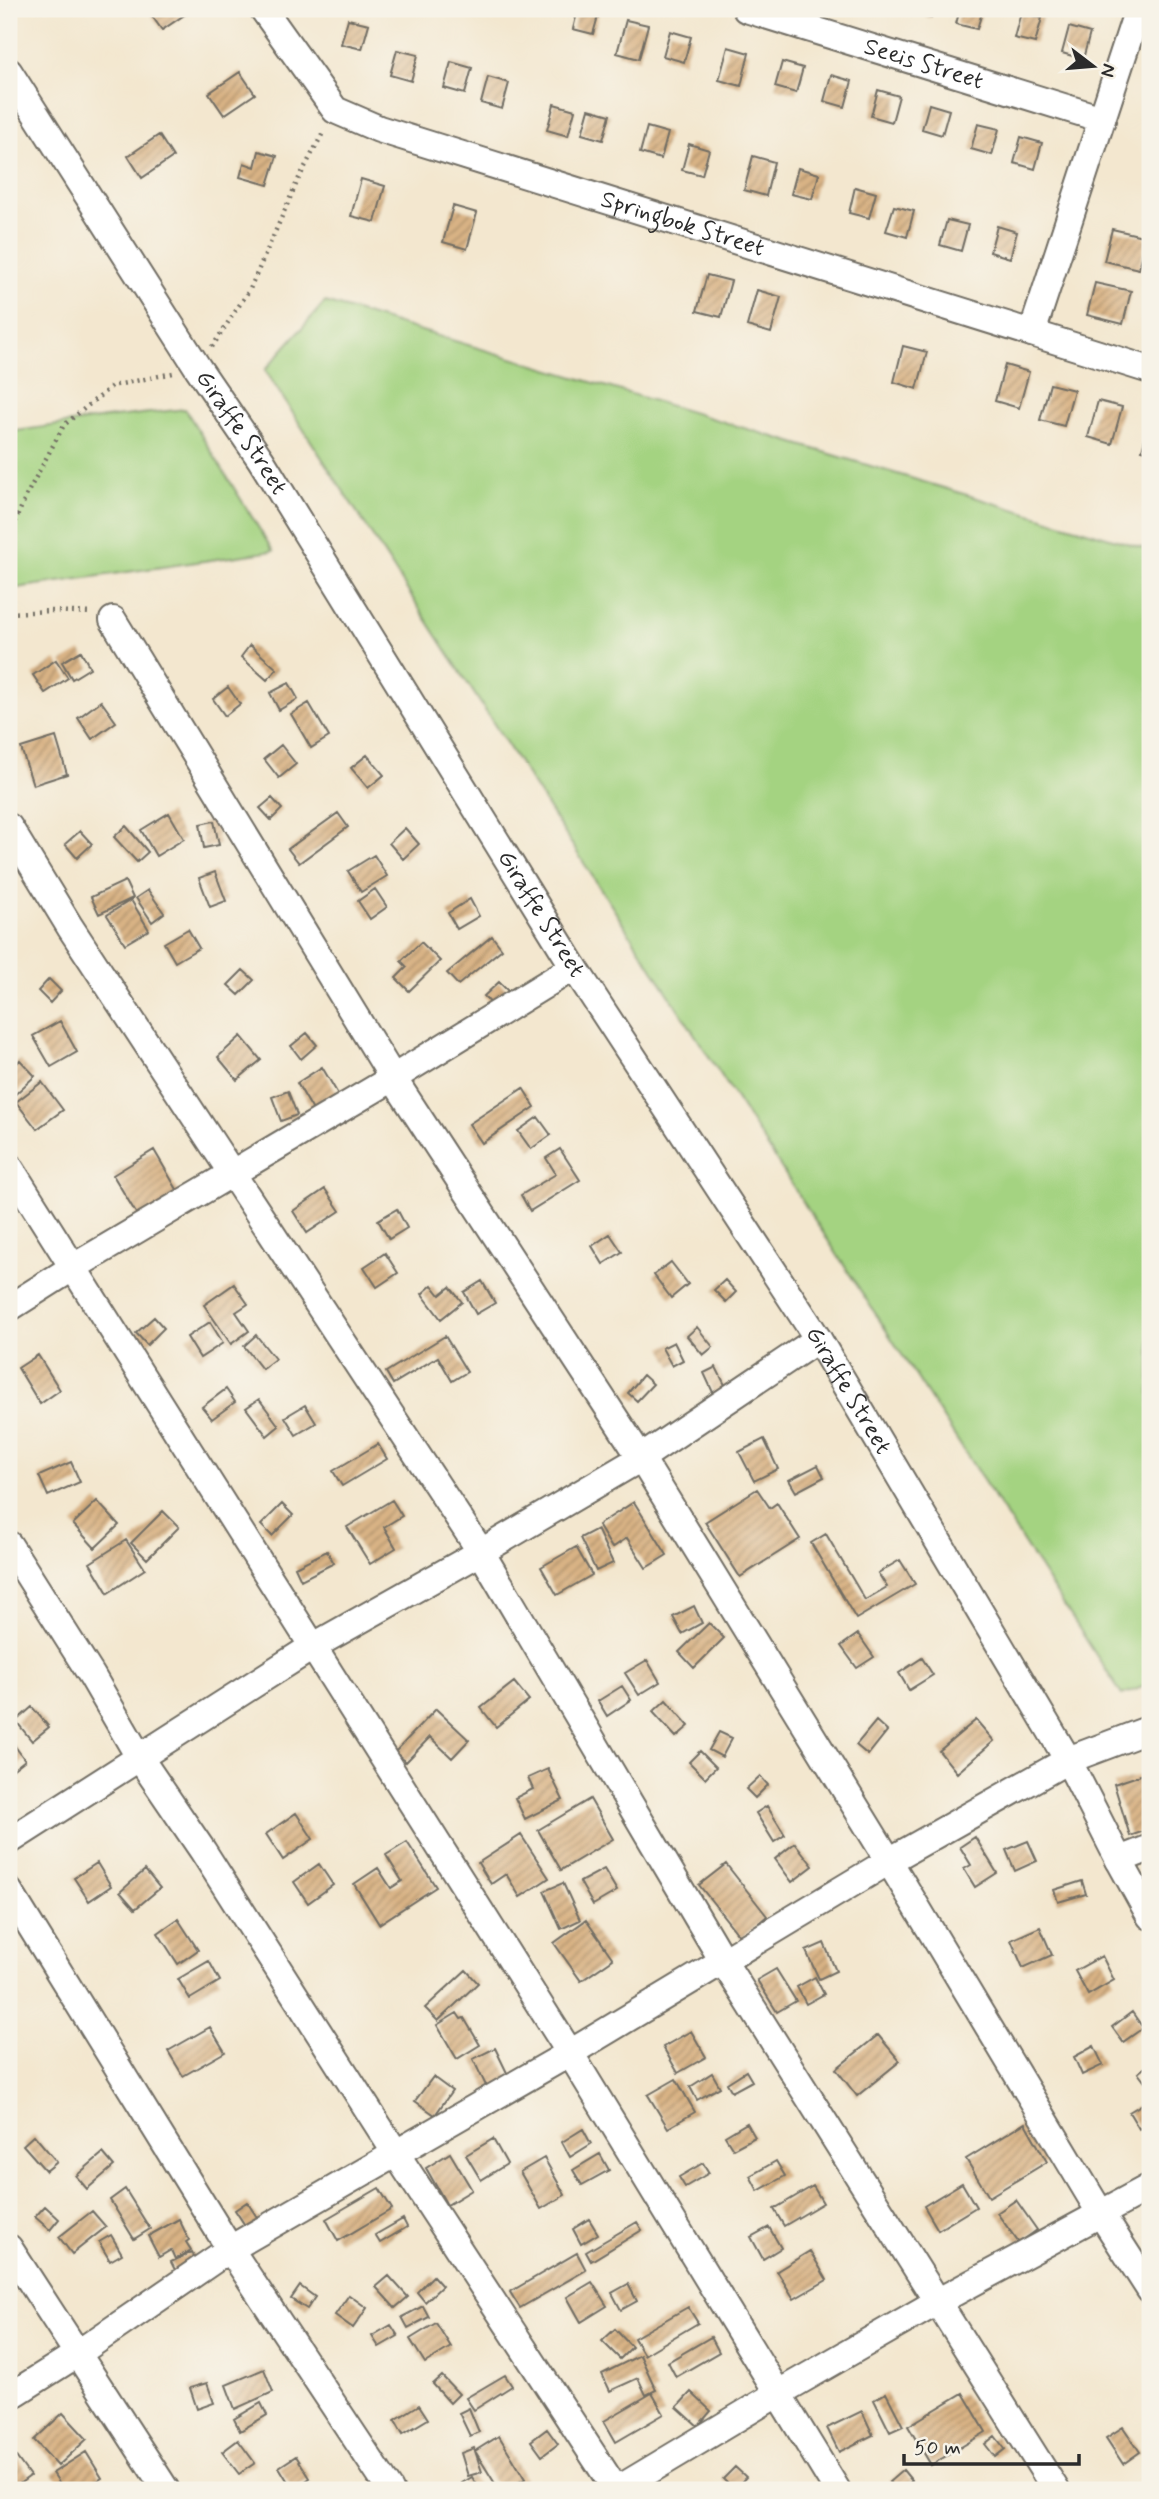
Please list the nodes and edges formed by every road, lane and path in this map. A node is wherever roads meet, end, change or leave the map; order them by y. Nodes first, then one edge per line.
1 (263, 9) edge
2 (746, 9) edge
3 (1138, 9) edge
4 (9, 72) edge
5 (335, 110) junction
6 (1102, 119) junction
7 (1032, 333) junction
8 (198, 368) junction
9 (1150, 370) edge
10 (9, 535) edge
11 (9, 613) edge
12 (113, 620) joint
13 (9, 827) edge
14 (574, 967) junction
15 (393, 1078) junction
16 (9, 1166) edge
17 (231, 1174) junction
18 (72, 1268) junction
19 (9, 1308) edge
20 (818, 1339) junction
21 (641, 1458) junction
22 (9, 1545) edge
23 (481, 1552) junction
24 (312, 1647) junction
25 (1150, 1729) edge
26 (139, 1757) junction
27 (1068, 1760) junction
28 (9, 1841) edge
29 (1150, 1848) edge
30 (1119, 1860) junction
31 (889, 1861) junction
32 (9, 1891) edge
33 (1150, 1916) edge
34 (723, 1961) junction
35 (570, 2053) junction
36 (395, 2152) junction
37 (1150, 2187) edge
38 (1101, 2214) junction
39 (9, 2248) edge
40 (230, 2249) junction
41 (1150, 2290) edge
42 (937, 2302) junction
43 (77, 2354) junction
44 (777, 2394) junction
45 (9, 2397) edge
46 (166, 2490) edge
47 (390, 2490) edge
48 (617, 2490) edge
49 (837, 2490) edge
50 (1056, 2490) edge

1 - 5 street
2 - 6 street, Seeis Street
3 - 6 street
4 - 8 street, Giraffe Street
5 - 7 street, Springbok Street
5 - 8 path
6 - 7 street
7 - 9 street, Springbok Street
8 - 10 path
8 - 14 street, Giraffe Street
11 - 12 path
12 - 15 street
13 - 17 street
14 - 15 street
14 - 20 street, Giraffe Street
15 - 17 street
15 - 21 street
16 - 18 street
17 - 18 street
17 - 23 street
18 - 19 street
18 - 24 street
20 - 21 street
20 - 27 street, Giraffe Street
21 - 23 street
21 - 31 street
22 - 26 street
23 - 24 street
23 - 34 street
24 - 26 street
24 - 35 street
25 - 27 street
26 - 28 street
26 - 36 street
27 - 30 street, Giraffe Street
27 - 31 street
29 - 30 street
30 - 33 street, Giraffe Street
31 - 34 street
31 - 38 street
32 - 40 street
34 - 35 street
34 - 42 street
35 - 36 street
35 - 44 street
36 - 40 street
36 - 48 street
37 - 38 street
38 - 41 street
38 - 42 street
39 - 43 street
40 - 43 street
40 - 47 street
42 - 44 street
42 - 50 street
43 - 45 street
43 - 46 street
44 - 48 street
44 - 49 street

